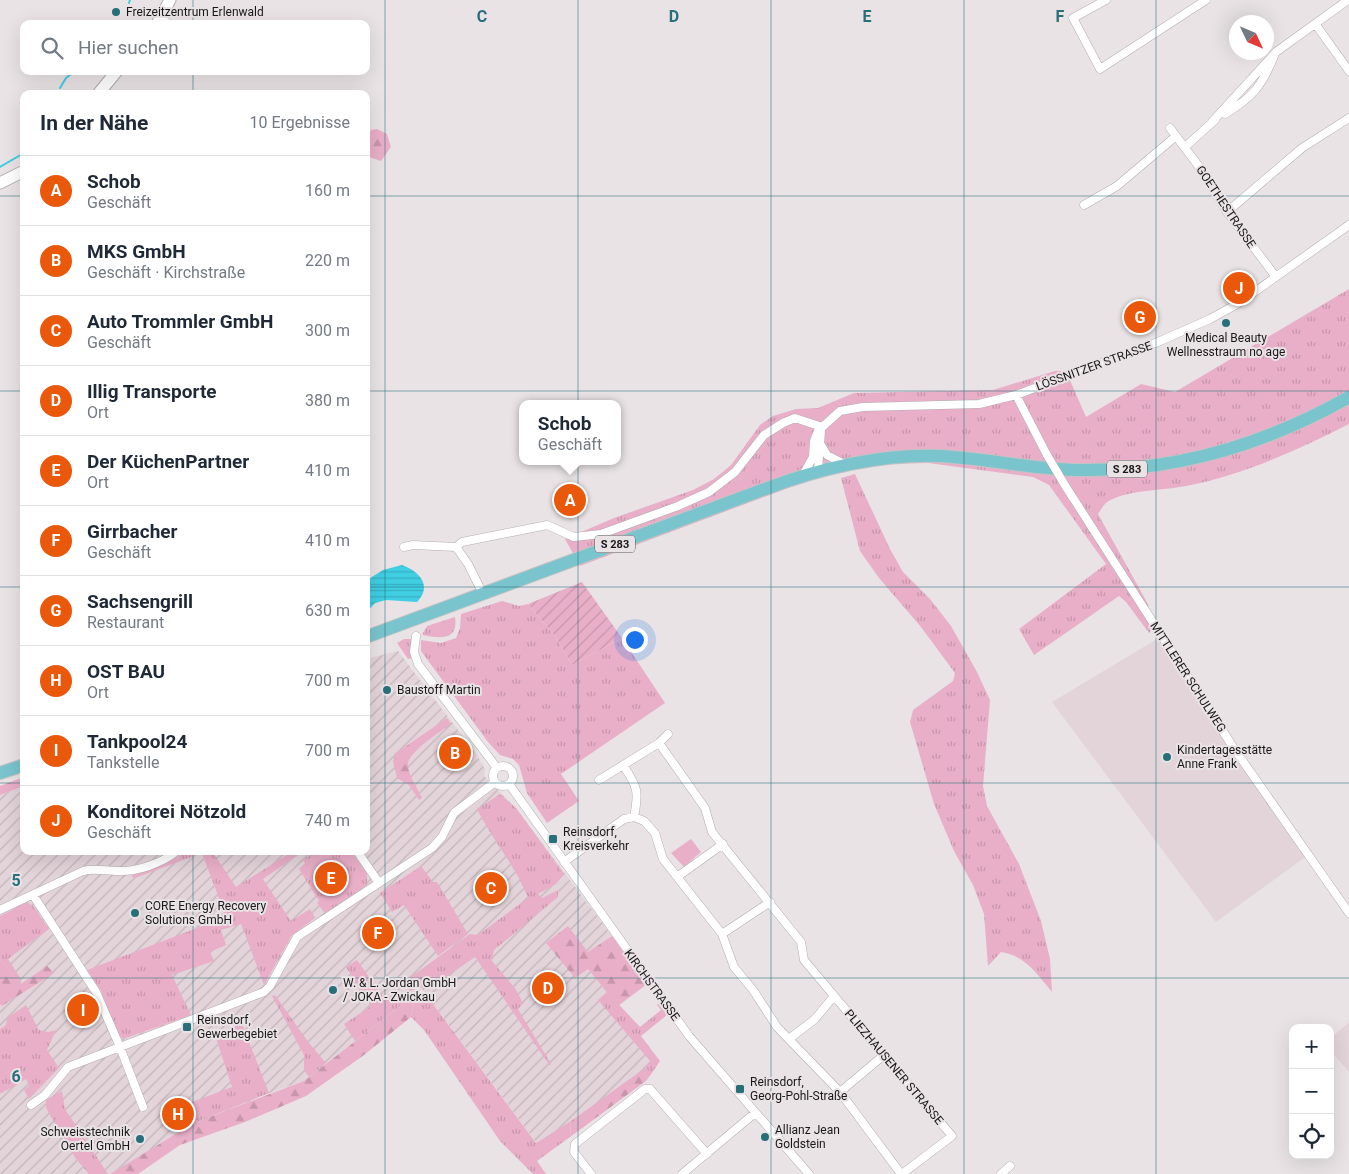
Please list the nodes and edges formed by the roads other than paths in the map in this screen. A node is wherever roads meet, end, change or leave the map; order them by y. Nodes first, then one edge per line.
1 (170, 0) edge
2 (1106, 0) edge
3 (1206, 0) edge
4 (1348, 0) edge
5 (163, 20) edge
6 (1316, 25) junction
7 (1276, 52) junction
8 (1349, 71) edge
9 (114, 75) edge
10 (101, 90) edge
11 (1349, 118) edge
12 (1212, 122) junction
13 (1170, 128) dead end
14 (1176, 137) junction
15 (1185, 147) junction
16 (20, 173) edge
17 (0, 183) edge
18 (1084, 206) dead end
19 (1227, 212) junction
20 (1349, 225) edge
21 (1276, 277) junction
22 (1016, 395) junction
23 (1349, 397) edge
24 (822, 426) junction
25 (820, 442) junction
26 (812, 457) junction
27 (844, 464) junction
28 (818, 470) junction
29 (803, 475) junction
30 (404, 547) dead end
31 (456, 547) junction
32 (479, 586) dead end
33 (370, 635) edge
34 (416, 636) dead end
35 (668, 734) dead end
36 (659, 743) junction
37 (623, 765) junction
38 (20, 766) edge
39 (497, 768) junction
40 (0, 773) edge
41 (599, 780) dead end
42 (495, 782) junction
43 (509, 784) junction
44 (634, 817) junction
45 (724, 844) junction
46 (171, 855) edge
47 (360, 855) edge
48 (564, 862) junction
49 (677, 877) junction
50 (379, 883) junction
51 (33, 894) junction
52 (770, 902) junction
53 (0, 910) edge
54 (1349, 913) edge
55 (722, 934) junction
56 (834, 996) junction
57 (788, 1039) junction
58 (120, 1048) junction
59 (884, 1055) junction
60 (840, 1092) junction
61 (31, 1105) dead end
62 (143, 1107) dead end
63 (755, 1113) junction
64 (707, 1154) junction
65 (1010, 1166) dead end
66 (686, 1173) edge
67 (591, 1174) edge
68 (809, 1174) edge
69 (902, 1174) edge
70 (1001, 1174) edge

1 - 5 main road
2 - 3 street
4 - 6 street
6 - 7 street
6 - 8 street
7 - 12 street
7 - 12 street
9 - 10 main road
11 - 19 street
12 - 15 street
13 - 14 street, GOETHESTRASSE
14 - 15 street, GOETHESTRASSE
14 - 18 street
15 - 19 street, GOETHESTRASSE
16 - 17 main road
19 - 21 street, GOETHESTRASSE
20 - 21 street, LÖSSNITZER STRASSE
21 - 22 street, LÖSSNITZER STRASSE
22 - 24 street, LÖSSNITZER STRASSE
22 - 54 street, MITTLERER SCHULWEG, bridge
23 - 27 main road, S 283
24 - 25 street
24 - 26 street
24 - 31 street
25 - 27 street
25 - 28 street
26 - 28 street
26 - 29 street
27 - 28 main road, S 283
28 - 29 main road, S 283
29 - 33 main road, S 283
30 - 31 street
31 - 32 street
34 - 39 street, KIRCHSTRASSE
35 - 36 street
36 - 37 street
36 - 45 street, PLIEZHAUSENER STRASSE
37 - 41 street
37 - 44 street
38 - 40 main road
39 - 42 street
39 - 43 street, KIRCHSTRASSE
42 - 43 street
42 - 50 street
43 - 48 street, KIRCHSTRASSE
44 - 48 street
44 - 49 street, PLIEZHAUSENER STRASSE
45 - 49 street
45 - 52 street, PLIEZHAUSENER STRASSE
46 - 51 street
47 - 50 street
48 - 63 street, KIRCHSTRASSE
49 - 55 street, PLIEZHAUSENER STRASSE
50 - 58 street
51 - 53 street
51 - 58 street
52 - 55 street
52 - 56 street, PLIEZHAUSENER STRASSE
55 - 57 street, PLIEZHAUSENER STRASSE
56 - 57 street, PLIEZHAUSENER STRASSE
56 - 59 street, PLIEZHAUSENER STRASSE
57 - 60 street, PLIEZHAUSENER STRASSE
58 - 61 street
58 - 62 street
59 - 60 street
59 - 69 street, PLIEZHAUSENER STRASSE
60 - 69 street, PLIEZHAUSENER STRASSE
63 - 64 street
63 - 68 street, KIRCHSTRASSE
64 - 66 street
64 - 67 street
65 - 70 street

